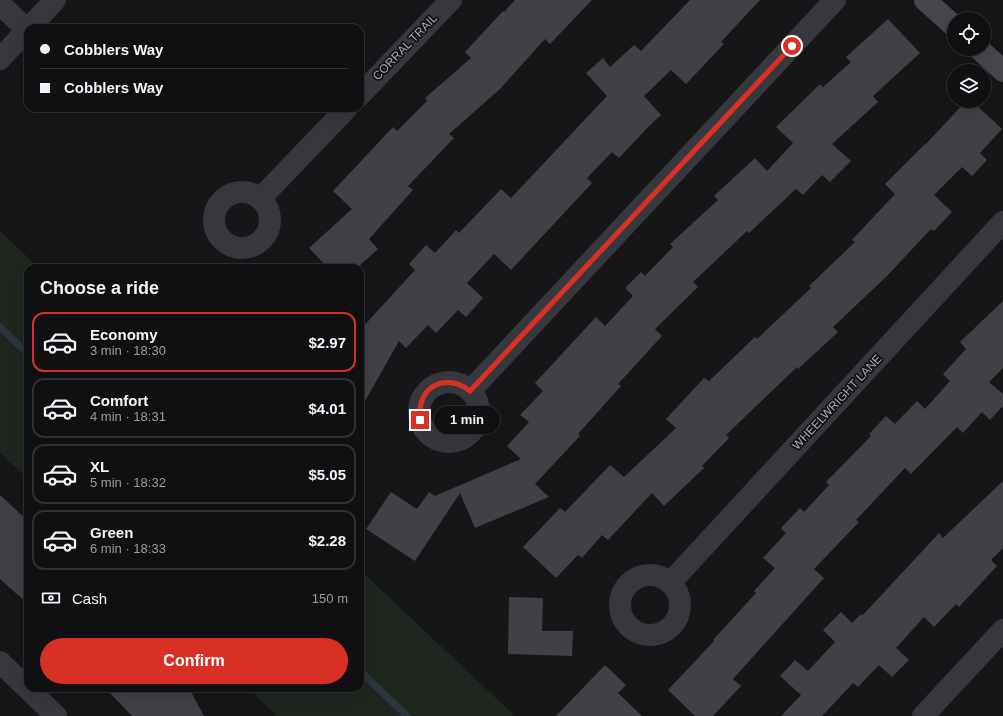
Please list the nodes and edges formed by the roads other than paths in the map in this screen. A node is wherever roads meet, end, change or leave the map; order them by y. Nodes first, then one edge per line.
1 (55, 0) edge
2 (451, 0) edge
3 (835, 0) edge
4 (925, 0) edge
5 (0, 4) edge
6 (947, 20) edge
7 (33, 24) edge
8 (24, 25) edge
9 (24, 33) edge
10 (987, 56) edge
11 (0, 58) edge
12 (1003, 71) edge
13 (364, 91) edge
14 (343, 112) edge
15 (260, 199) dead end
16 (1003, 222) edge
17 (470, 391) dead end
18 (670, 583) dead end
19 (1003, 630) edge
20 (0, 662) edge
21 (24, 685) edge
22 (31, 692) edge
23 (56, 716) edge
24 (923, 716) edge

1 - 7 street
2 - 13 street, CORRAL TRAIL
3 - 17 street
4 - 6 street
5 - 8 street
9 - 11 street
10 - 12 street
14 - 15 street
16 - 18 street, WHEELWRIGHT LANE
19 - 24 street
20 - 21 street
22 - 23 street

